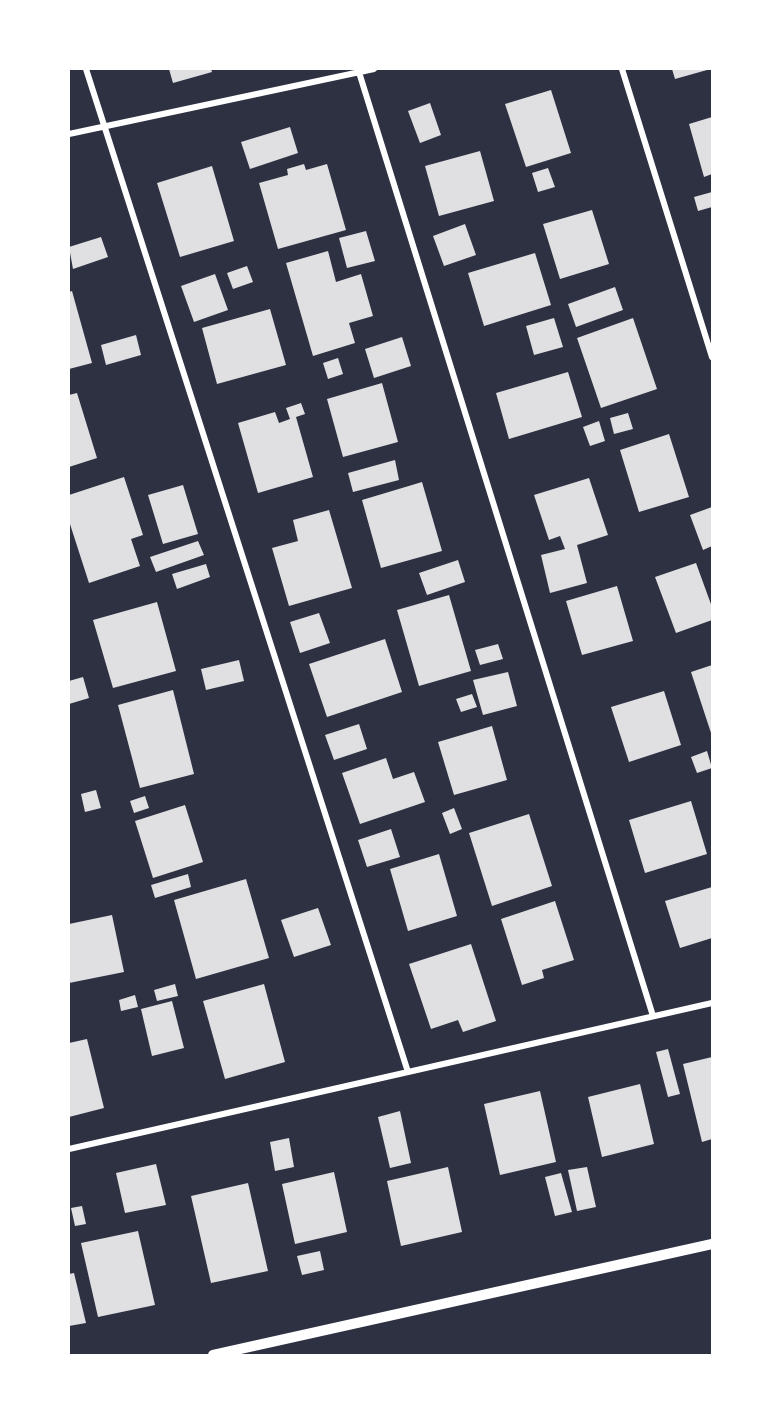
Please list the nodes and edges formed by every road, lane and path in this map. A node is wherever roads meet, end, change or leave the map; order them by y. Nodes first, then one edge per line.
1 (86, 69) edge
2 (374, 69) edge
3 (622, 69) edge
4 (359, 71) edge
5 (104, 125) junction
6 (69, 134) edge
7 (712, 357) edge
8 (712, 1004) edge
9 (654, 1016) junction
10 (408, 1072) junction
11 (69, 1149) edge
12 (712, 1244) edge
13 (213, 1355) edge

1 - 5 street
2 - 4 street
3 - 7 street
4 - 5 street
4 - 9 street
5 - 6 street
5 - 10 street
8 - 9 street
9 - 10 street
10 - 11 street
12 - 13 street

